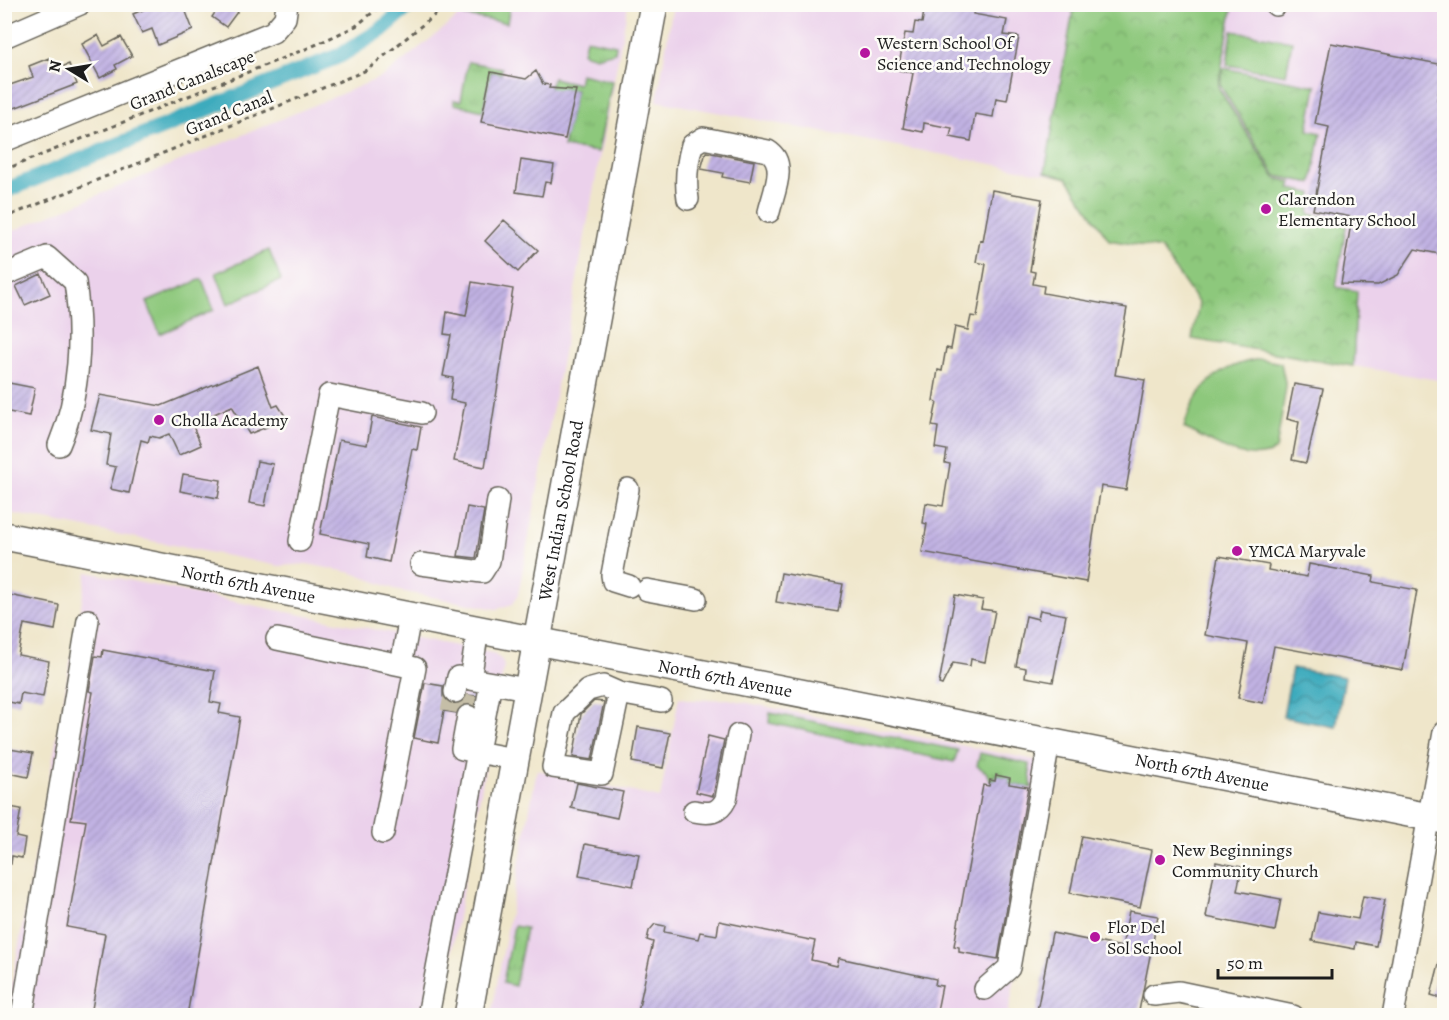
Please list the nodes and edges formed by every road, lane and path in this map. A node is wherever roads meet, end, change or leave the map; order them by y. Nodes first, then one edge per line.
1 (80, 4) edge
2 (287, 4) edge
3 (383, 4) edge
4 (448, 4) edge
5 (654, 4) edge
6 (4, 37) edge
7 (4, 141) edge
8 (4, 170) edge
9 (688, 199) dead end
10 (770, 212) dead end
11 (4, 218) edge
12 (4, 275) edge
13 (422, 413) dead end
14 (58, 445) dead end
15 (628, 489) dead end
16 (498, 500) dead end
17 (4, 536) edge
18 (300, 541) dead end
19 (421, 564) dead end
20 (696, 599) dead end
21 (410, 617) junction
22 (88, 620) dead end
23 (477, 630) junction
24 (277, 639) dead end
25 (536, 641) junction
26 (401, 665) junction
27 (527, 689) junction
28 (619, 693) dead end
29 (469, 694) junction
30 (662, 701) dead end
31 (1444, 732) edge
32 (738, 735) dead end
33 (1049, 743) junction
34 (479, 752) junction
35 (514, 759) junction
36 (694, 811) dead end
37 (1437, 819) edge
38 (383, 833) dead end
39 (986, 989) dead end
40 (1154, 995) dead end
41 (22, 1016) edge
42 (428, 1016) edge
43 (468, 1016) edge
44 (1293, 1016) edge
45 (1393, 1016) edge

1 - 6 street
2 - 7 street
3 - 8 path, Grand Canalscape
4 - 11 path, Grand Canal
5 - 25 main road, West Indian School Road
9 - 10 street
12 - 14 street
13 - 18 street
15 - 20 street
16 - 19 street
17 - 21 main road, North 67th Avenue
21 - 23 main road, North 67th Avenue
21 - 26 street
22 - 41 street
23 - 25 main road, North 67th Avenue
23 - 29 street
24 - 26 street
25 - 27 main road, West Indian School Road
25 - 33 main road, North 67th Avenue
26 - 38 street
27 - 29 street
27 - 35 main road, West Indian School Road
28 - 30 street
29 - 34 street
29 - 34 street
31 - 37 street
32 - 36 street
33 - 37 main road, North 67th Avenue
33 - 39 street
34 - 35 street
34 - 42 street
35 - 43 main road, West Indian School Road
37 - 45 street
40 - 44 street

